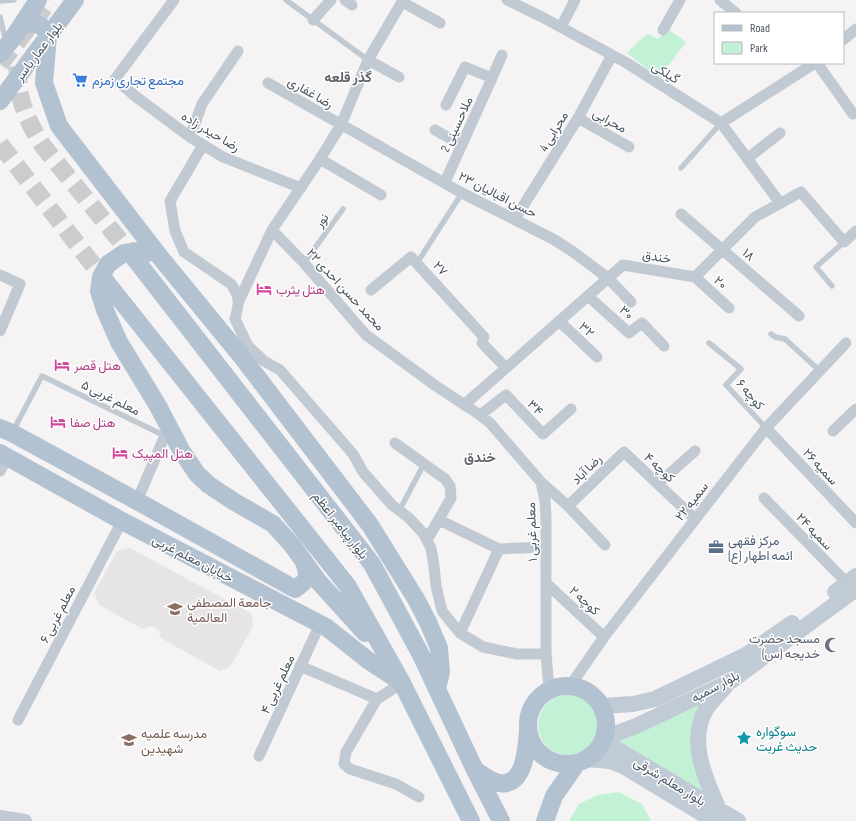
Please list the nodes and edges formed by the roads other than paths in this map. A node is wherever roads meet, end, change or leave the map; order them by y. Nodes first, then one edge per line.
1 (14, 0) edge
2 (38, 0) edge
3 (75, 0) edge
4 (174, 0) edge
5 (286, 0) edge
6 (331, 0) edge
7 (507, 0) edge
8 (575, 0) edge
9 (680, 0) edge
10 (720, 0) edge
11 (0, 1) edge
12 (402, 1) edge
13 (735, 12) edge
14 (0, 17) edge
15 (313, 20) junction
16 (440, 23) dead end
17 (22, 24) junction
18 (561, 28) junction
19 (856, 29) edge
20 (663, 30) dead end
21 (48, 36) junction
22 (844, 39) edge
23 (3, 50) edge
24 (238, 51) dead end
25 (502, 55) dead end
26 (612, 55) junction
27 (368, 60) junction
28 (814, 64) edge
29 (817, 64) edge
30 (399, 76) dead end
31 (492, 78) junction
32 (268, 83) dead end
33 (0, 101) edge
34 (446, 105) dead end
35 (853, 114) dead end
36 (578, 118) junction
37 (721, 123) junction
38 (341, 125) junction
39 (435, 130) dead end
40 (780, 134) dead end
41 (190, 137) junction
42 (462, 145) junction
43 (203, 146) junction
44 (629, 147) dead end
45 (748, 158) junction
46 (320, 159) junction
47 (681, 168) dead end
48 (445, 182) junction
49 (300, 188) junction
50 (462, 193) junction
51 (381, 195) dead end
52 (780, 202) junction
53 (343, 209) dead end
54 (681, 214) dead end
55 (516, 219) junction
56 (272, 230) junction
57 (856, 231) edge
58 (844, 242) junction
59 (722, 249) junction
60 (160, 258) junction
61 (135, 259) tunnel mouth
62 (304, 263) junction
63 (418, 263) junction
64 (0, 275) edge
65 (695, 277) junction
66 (608, 278) junction
67 (107, 283) tunnel mouth
68 (832, 286) dead end
69 (371, 290) dead end
70 (588, 296) junction
71 (239, 300) junction
72 (631, 302) dead end
73 (729, 308) dead end
74 (799, 316) dead end
75 (559, 321) junction
76 (0, 331) edge
77 (771, 334) dead end
78 (709, 343) dead end
79 (846, 343) dead end
80 (664, 346) dead end
81 (597, 357) dead end
82 (506, 368) junction
83 (820, 371) junction
84 (464, 405) junction
85 (571, 408) dead end
86 (856, 409) edge
87 (480, 415) junction
88 (766, 428) junction
89 (6, 431) edge
90 (167, 431) junction
91 (833, 431) dead end
92 (395, 442) dead end
93 (695, 451) dead end
94 (624, 452) joint
95 (3, 460) edge
96 (424, 464) junction
97 (541, 482) junction
98 (658, 484) junction
99 (764, 498) dead end
100 (137, 501) junction
101 (568, 506) junction
102 (399, 511) junction
103 (695, 519) junction
104 (439, 520) junction
105 (122, 521) junction
106 (856, 523) edge
107 (427, 540) junction
108 (606, 545) dead end
109 (545, 547) junction
110 (499, 549) junction
111 (305, 564) junction
112 (546, 583) junction
113 (853, 583) edge
114 (289, 585) junction
115 (275, 600) junction
116 (320, 624) junction
117 (460, 633) junction
118 (604, 637) junction
119 (546, 654) junction
120 (388, 660) junction
121 (300, 666) junction
122 (731, 681) junction
123 (402, 683) junction
124 (570, 686) junction
125 (437, 689) junction
126 (549, 690) junction
127 (377, 699) junction
128 (602, 706) junction
129 (18, 720) dead end
130 (529, 729) junction
131 (604, 740) junction
132 (259, 756) dead end
133 (582, 761) junction
134 (475, 770) junction
135 (419, 797) dead end
136 (716, 815) edge
137 (0, 817) edge
138 (26, 821) edge
139 (471, 821) edge
140 (501, 821) edge
141 (545, 821) edge
142 (738, 821) edge

1 - 11 lane
2 - 17 main road
3 - 21 main road, بلوار عمار یاسر
4 - 41 street, رضا حیدر زاده
5 - 15 lane
6 - 15 street
7 - 18 street, گیلکی
8 - 18 street
9 - 20 street
10 - 13 street
12 - 16 street
12 - 27 street
14 - 23 lane
15 - 27 lane
17 - 21 main road
17 - 23 main road
18 - 26 street, گیلکی
19 - 22 street
21 - 33 main road, بلوار عمار یاسر
21 - 60 main road
24 - 41 street
25 - 31 street, ملاحسینی 2
26 - 36 street, محرابی 4
26 - 37 street, گیلکی
27 - 30 street
27 - 38 street
28 - 37 street
29 - 35 street
31 - 34 street
31 - 42 street, ملاحسینی 2
32 - 38 street, رضا غفاری
36 - 44 street, محرابی
36 - 55 street, محرابی 4
37 - 45 street, گیلکی
37 - 47 lane
38 - 46 street
38 - 48 street, ۲۳ حسن اقبالیان
39 - 42 street
40 - 45 street
41 - 43 street, رضا حیدر زاده
42 - 48 street, ملاحسینی 2
43 - 49 street, رضا حیدر زاده
43 - 71 street
45 - 52 street, گیلکی
46 - 49 street
46 - 51 street
48 - 50 street, ۲۳ حسن اقبالیان
49 - 56 street
50 - 55 street, ۲۳ حسن اقبالیان
50 - 63 lane
52 - 58 street
52 - 59 street
53 - 62 lane, نور
54 - 59 street, ۱۸
55 - 66 street, ۲۳ حسن اقبالیان
56 - 62 street, ۲۲ محمد حسن احدی
56 - 71 street
57 - 58 street
58 - 68 lane
59 - 65 street
59 - 74 street, ۱۸
60 - 90 main road
60 - 125 main road
61 - 125 main road, بلوار پیامبر اعظم
62 - 84 street, ۲۲ محمد حسن احدی
63 - 69 street, ۲۷
63 - 82 street, ۲۷
64 - 76 street
65 - 66 street, خندق
65 - 73 street, ۲۰
66 - 70 street, خندق
66 - 72 street, ۲۳ حسن اقبالیان
67 - 120 main road
70 - 75 street, خندق
70 - 80 street, ۳۰
71 - 102 street
75 - 81 street, ۳۲
75 - 82 street, خندق
77 - 83 lane
78 - 88 lane, کوچه ۶
79 - 83 street, سمیه ۲۲
82 - 84 street, خندق
83 - 88 street, سمیه ۲۲
84 - 87 street, معلم غربی ۱
85 - 87 street, ۳۴
86 - 91 street
87 - 97 street, معلم غربی ۱
88 - 103 street, سمیه ۲۲
88 - 106 street, سمیه ۲۶
89 - 90 lane, معلم غربی ۵
89 - 100 main road, خیابان معلم غربی
90 - 100 street
90 - 111 main road
92 - 96 street
93 - 98 street
94 - 98 street, کوچه ۴
94 - 101 street, رضا آباد
95 - 105 main road, خیابان معلم غربی
96 - 102 lane
96 - 104 street
97 - 101 street
97 - 109 street, معلم غربی ۱
98 - 103 street, کوچه ۴
99 - 113 street, سمیه ۲۴
100 - 114 main road, خیابان معلم غربی
101 - 108 street
102 - 107 street
103 - 118 street, سمیه ۲۲
104 - 107 street
104 - 110 street
105 - 115 main road, خیابان معلم غربی
105 - 129 street, معلم غربی ۶
107 - 117 street
109 - 110 street
109 - 112 street, معلم غربی ۱
110 - 117 street
111 - 114 main road
111 - 120 main road
112 - 118 street, کوچه ۲
112 - 119 street, معلم غربی ۱
113 - 122 main road, بلوار سمیه
113 - 128 main road, بلوار سمیه
114 - 115 main road
115 - 116 main road, خیابان معلم غربی
116 - 121 street, معلم غربی ۴
116 - 123 main road, خیابان معلم غربی
117 - 119 street
118 - 124 street, سمیه ۲۲
119 - 126 street, معلم غربی ۱
120 - 123 main road
121 - 127 street
121 - 132 street, معلم غربی ۴
122 - 131 main road, بلوار سمیه
122 - 136 main road
123 - 127 street
123 - 139 main road
124 - 126 main road
124 - 128 main road
125 - 134 main road, بلوار پیامبر اعظم
126 - 130 main road
127 - 135 street
128 - 131 main road
130 - 133 main road
130 - 134 main road
131 - 133 main road
131 - 136 main road, بلوار معلم شرقی
133 - 136 main road, بلوار معلم شرقی
133 - 141 main road
134 - 140 main road, بلوار پیامبر اعظم
136 - 142 main road, بلوار معلم شرقی
137 - 138 street

